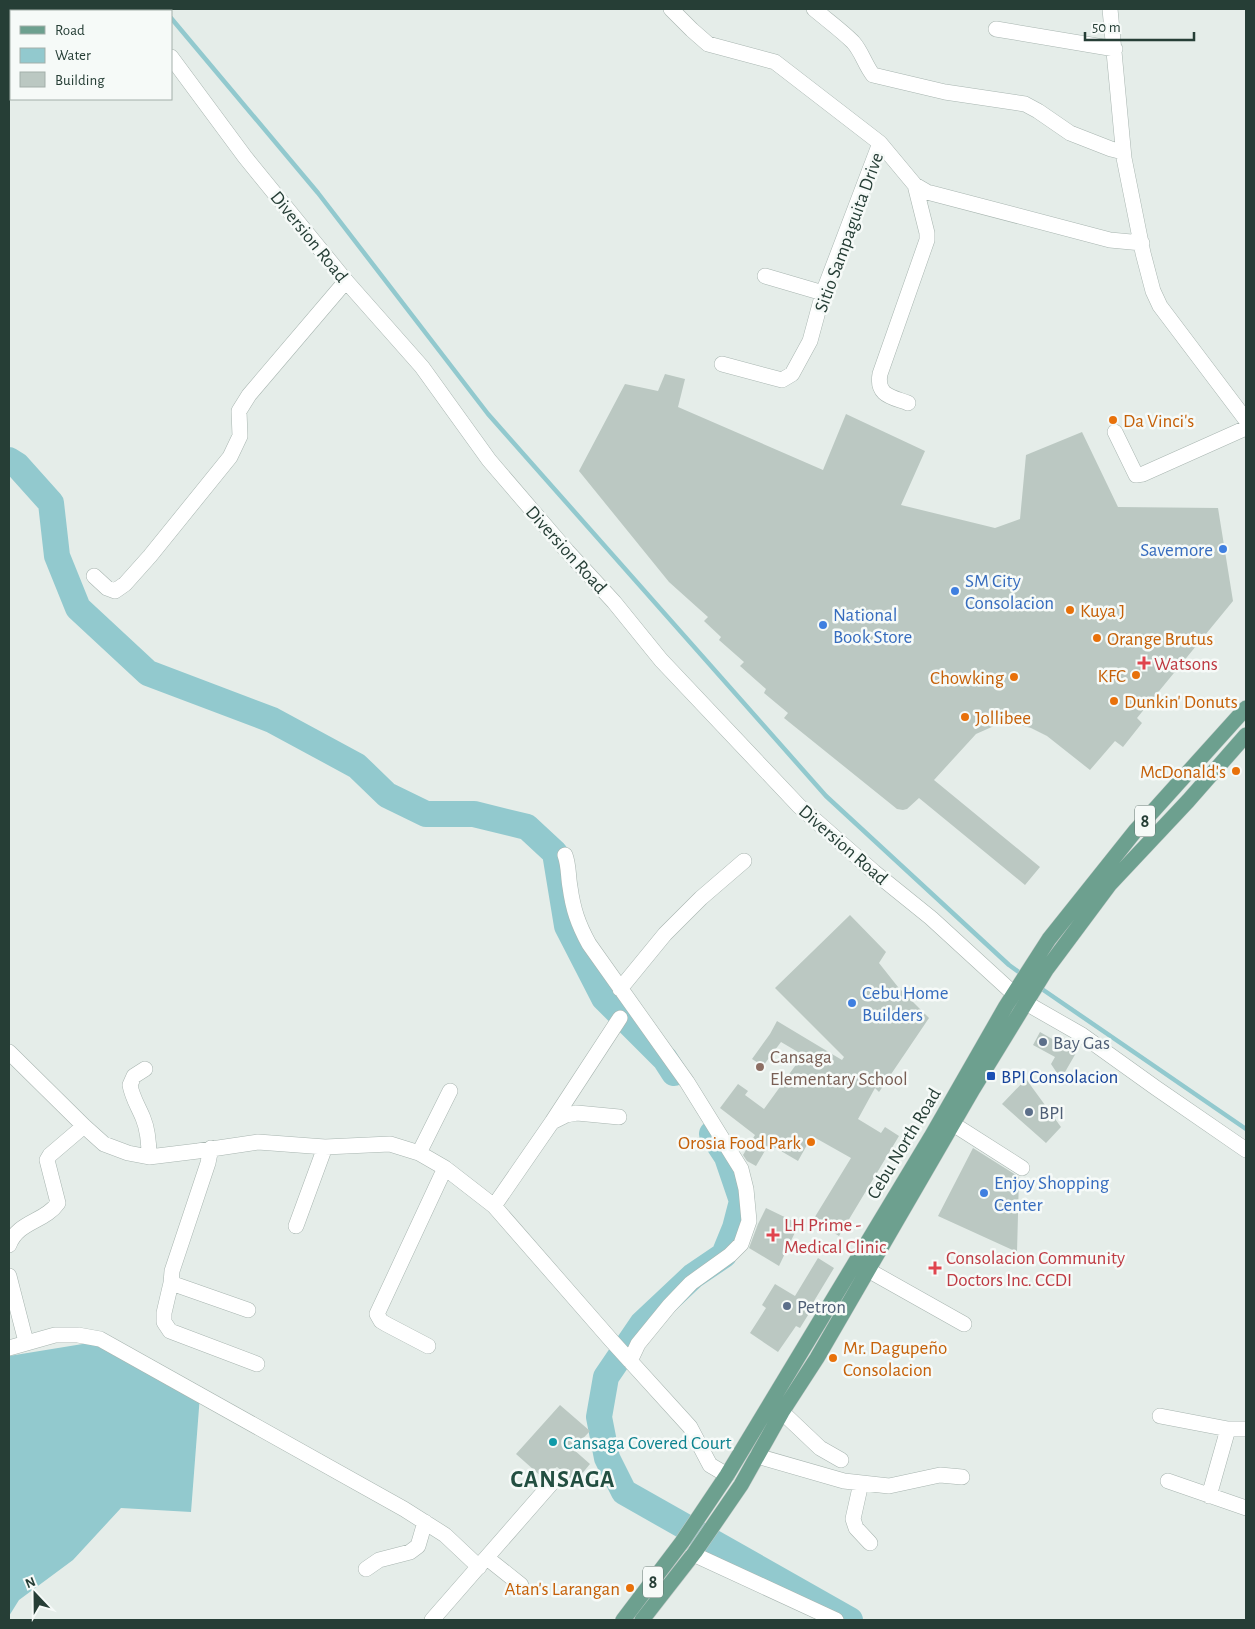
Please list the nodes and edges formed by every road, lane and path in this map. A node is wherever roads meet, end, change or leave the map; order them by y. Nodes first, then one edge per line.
1 (671, 9) edge
2 (814, 9) edge
3 (1110, 9) edge
4 (996, 29) dead end
5 (1114, 49) junction
6 (172, 58) edge
7 (880, 143) junction
8 (1123, 152) junction
9 (915, 185) junction
10 (1142, 243) junction
11 (765, 276) dead end
12 (346, 281) junction
13 (823, 293) junction
14 (722, 364) dead end
15 (908, 403) dead end
16 (1246, 420) edge
17 (1246, 428) edge
18 (1115, 432) dead end
19 (94, 576) dead end
20 (1246, 708) edge
21 (1246, 735) edge
22 (565, 855) dead end
23 (744, 861) dead end
24 (1040, 966) junction
25 (620, 989) junction
26 (1022, 994) junction
27 (620, 1018) dead end
28 (9, 1052) edge
29 (145, 1069) dead end
30 (450, 1091) dead end
31 (620, 1118) dead end
32 (552, 1122) junction
33 (953, 1124) junction
34 (84, 1126) junction
35 (325, 1147) junction
36 (211, 1148) junction
37 (1246, 1150) edge
38 (419, 1153) junction
39 (149, 1157) junction
40 (445, 1168) junction
41 (1022, 1168) dead end
42 (494, 1206) junction
43 (296, 1226) dead end
44 (9, 1245) edge
45 (868, 1270) junction
46 (9, 1276) edge
47 (171, 1283) junction
48 (248, 1310) dead end
49 (964, 1324) dead end
50 (26, 1342) junction
51 (428, 1346) dead end
52 (9, 1348) edge
53 (628, 1360) junction
54 (257, 1364) dead end
55 (782, 1412) junction
56 (1160, 1416) dead end
57 (1228, 1429) junction
58 (1246, 1430) edge
59 (757, 1456) junction
60 (841, 1460) dead end
61 (727, 1476) junction
62 (962, 1477) dead end
63 (556, 1478) dead end
64 (1168, 1481) dead end
65 (861, 1483) junction
66 (1209, 1496) junction
67 (1246, 1508) edge
68 (425, 1522) junction
69 (870, 1543) dead end
70 (694, 1553) junction
71 (483, 1562) junction
72 (366, 1569) dead end
73 (521, 1585) dead end
74 (432, 1620) edge
75 (623, 1620) edge
76 (642, 1620) edge
77 (836, 1620) edge

1 - 7 street, Sitio Sampaguita Drive
2 - 8 street
3 - 5 street
4 - 5 street
5 - 8 street
6 - 12 street, Diversion Road
7 - 9 street
7 - 13 street, Sitio Sampaguita Drive
8 - 10 street
9 - 10 street
9 - 15 street
10 - 16 street
11 - 13 street
12 - 19 street
12 - 26 street, Diversion Road
13 - 14 street, Sitio Sampaguita Drive
17 - 18 street
20 - 24 main road, Cebu North Road / 8
21 - 24 main road, Cebu North Road / 8
22 - 25 street
23 - 25 street
24 - 26 main road, Cebu North Road / 8
25 - 53 street
26 - 33 main road, Cebu North Road / 8
26 - 37 street, Diversion Road
26 - 61 main road, Cebu North Road / 8
27 - 32 street
28 - 34 street
29 - 39 street
30 - 38 street
31 - 32 street
32 - 42 street
33 - 41 street
33 - 45 main road, Cebu North Road / 8
34 - 39 street
34 - 44 street
35 - 36 street
35 - 38 street
35 - 43 street
36 - 39 street
36 - 47 street
38 - 40 street
40 - 42 street
40 - 51 street
42 - 53 street
45 - 49 street
45 - 55 main road, Cebu North Road / 8
46 - 50 street
47 - 48 street
47 - 54 street
50 - 52 street
50 - 68 street
53 - 61 street
55 - 59 main road, Cebu North Road / 8
55 - 60 street
56 - 57 street
57 - 58 street
57 - 66 street
59 - 65 street
59 - 70 main road, Cebu North Road / 8
61 - 75 main road, Cebu North Road / 8
62 - 65 street
63 - 71 street
64 - 66 street
65 - 69 street
66 - 67 street
68 - 71 street
68 - 72 street
70 - 76 main road, Cebu North Road / 8
70 - 77 street
71 - 73 street
71 - 74 street

